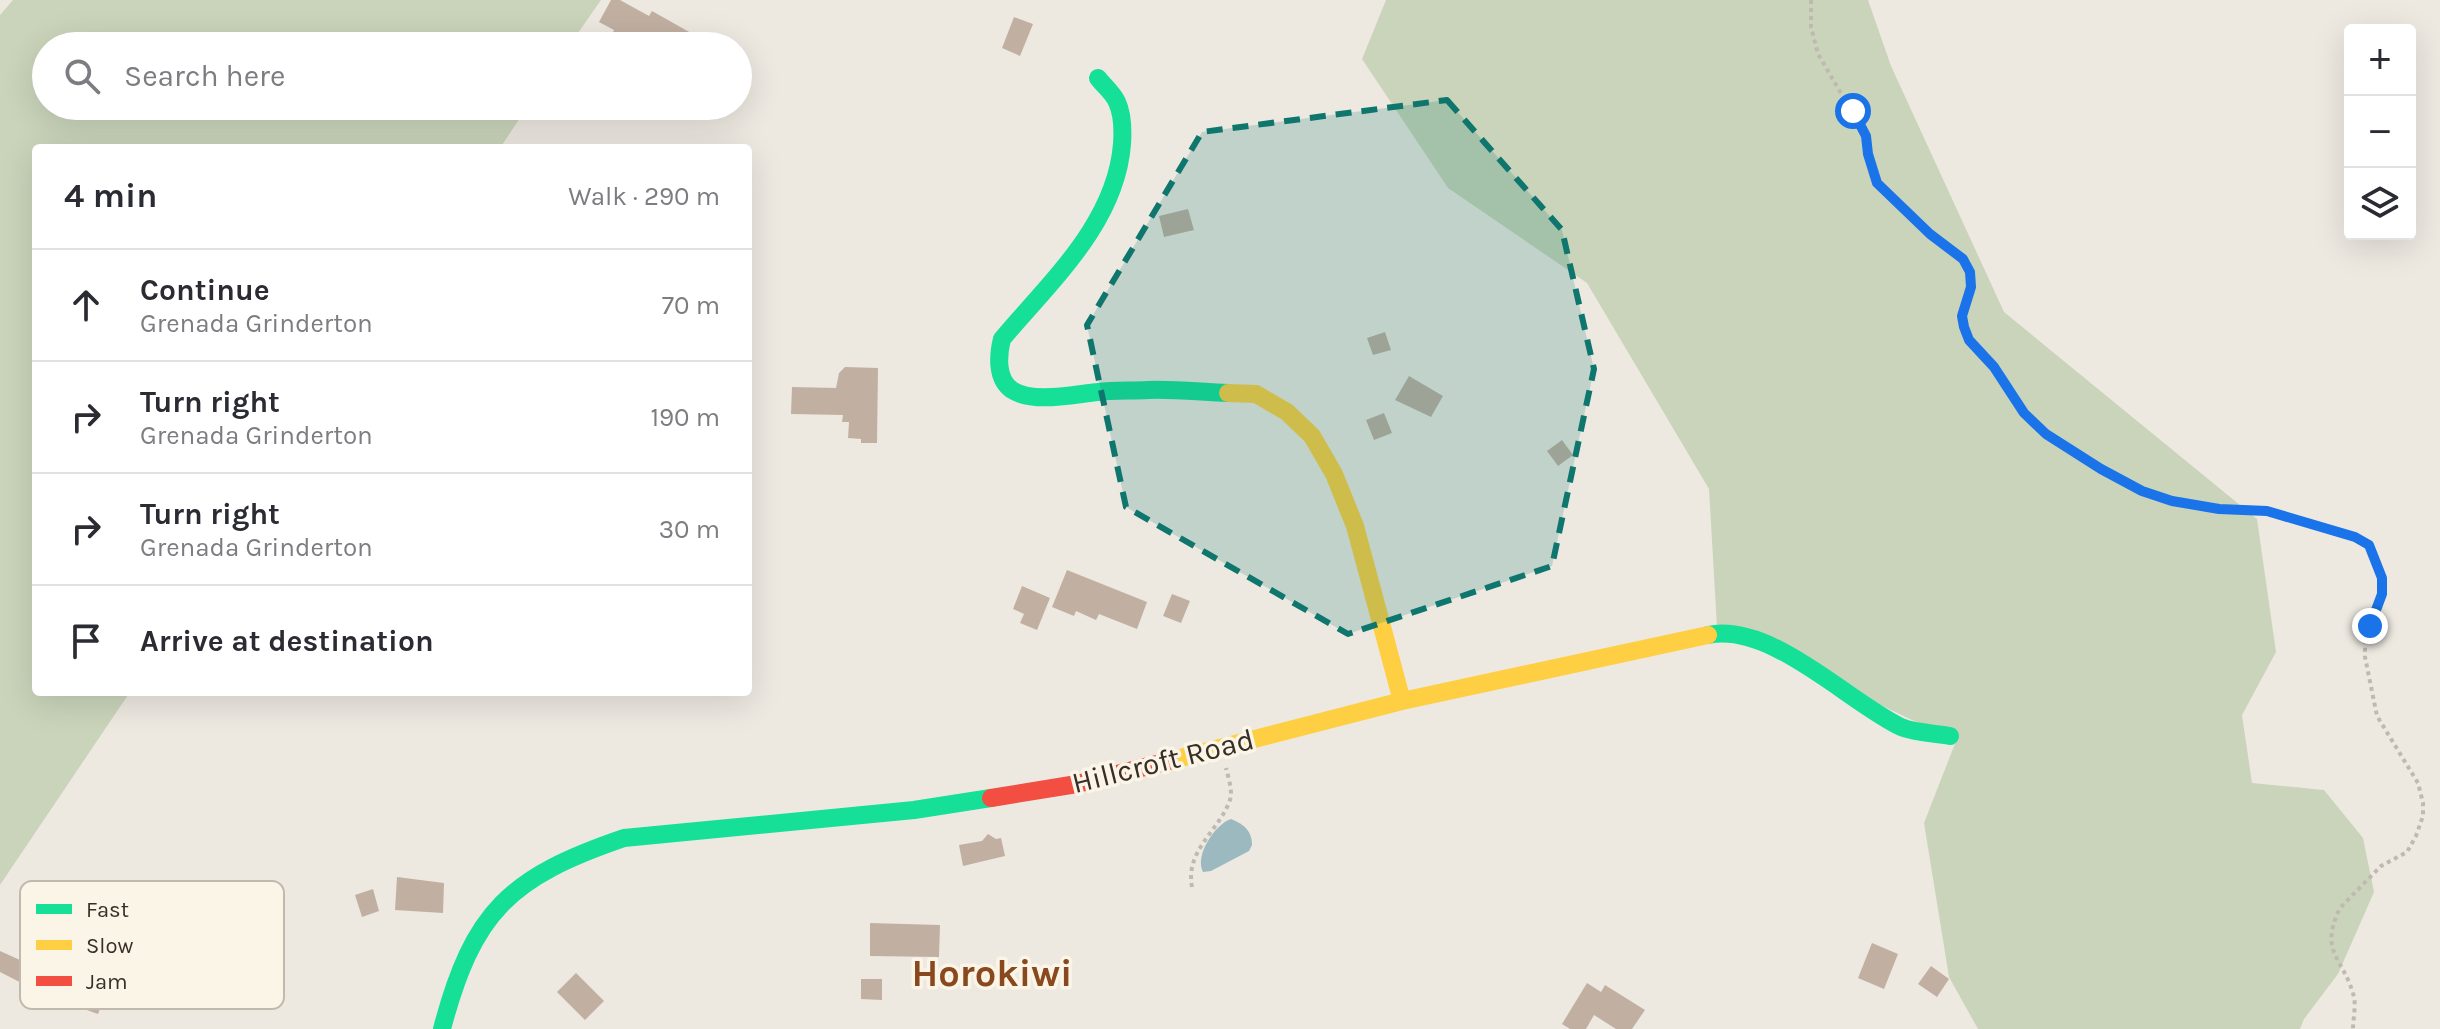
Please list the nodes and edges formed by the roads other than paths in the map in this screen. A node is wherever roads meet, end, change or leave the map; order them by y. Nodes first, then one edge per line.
1 (1098, 78) dead end
2 (1402, 701) junction
3 (1950, 736) dead end
4 (442, 1029) edge

1 - 2 street
2 - 3 street, Hillcroft Road
2 - 4 street, Hillcroft Road

